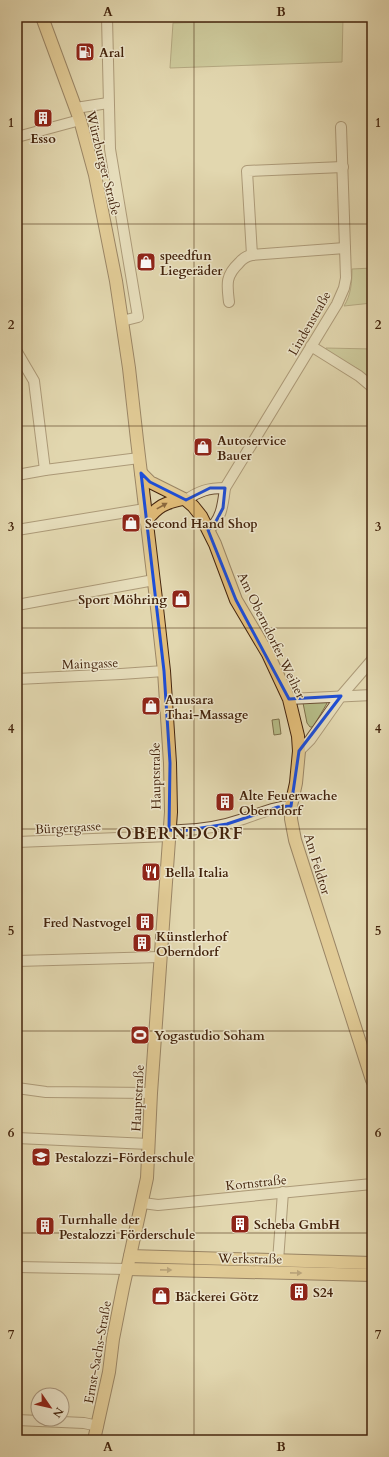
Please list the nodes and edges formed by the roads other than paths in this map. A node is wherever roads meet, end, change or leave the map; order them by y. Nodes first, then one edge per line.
1 (42, 17) edge
2 (106, 17) edge
3 (108, 103) junction
4 (78, 114) junction
5 (341, 127) dead end
6 (17, 137) edge
7 (343, 167) junction
8 (345, 248) junction
9 (252, 255) junction
10 (229, 302) dead end
11 (122, 321) junction
12 (311, 346) junction
13 (17, 352) edge
14 (372, 387) edge
15 (139, 458) junction
16 (45, 470) junction
17 (141, 473) junction
18 (17, 475) edge
19 (225, 488) junction
20 (184, 500) junction
21 (146, 515) junction
22 (17, 530) edge
23 (208, 530) junction
24 (154, 580) junction
25 (17, 605) edge
26 (372, 660) edge
27 (164, 671) junction
28 (17, 679) edge
29 (341, 696) junction
30 (372, 696) edge
31 (289, 698) junction
32 (299, 751) junction
33 (292, 806) junction
34 (169, 833) junction
35 (17, 842) edge
36 (160, 957) junction
37 (17, 961) edge
38 (372, 1080) edge
39 (17, 1088) edge
40 (151, 1093) junction
41 (17, 1138) edge
42 (149, 1144) junction
43 (372, 1184) edge
44 (283, 1192) junction
45 (143, 1204) junction
46 (130, 1256) junction
47 (278, 1261) junction
48 (372, 1263) edge
49 (17, 1267) edge
50 (127, 1269) junction
51 (372, 1275) edge
52 (17, 1420) edge
53 (98, 1426) junction
54 (94, 1440) edge

1 - 4 main road, Würzburger Straße
2 - 3 street
3 - 4 street
3 - 11 street, Würzburger Straße
4 - 6 street
4 - 11 main road, Würzburger Straße
5 - 7 street, Lindenstraße
7 - 8 street, Lindenstraße
7 - 9 street
8 - 9 street
8 - 12 street, Lindenstraße
9 - 10 street
11 - 15 main road, Würzburger Straße
12 - 14 street
12 - 19 street, Lindenstraße
13 - 16 street
15 - 16 street
15 - 17 main road, Würzburger Straße
16 - 18 street
17 - 20 main road, Am Oberndorfer Weiher
17 - 21 main road, Hauptstraße
19 - 20 street
19 - 23 street, Lindenstraße
21 -> 20 main road
20 - 23 main road, Am Oberndorfer Weiher
21 - 22 street
21 - 24 main road, Hauptstraße
23 - 31 main road, Am Oberndorfer Weiher
24 - 25 street
24 - 27 main road, Hauptstraße
26 - 29 street
27 - 28 street, Maingasse
27 - 34 main road, Hauptstraße
29 - 30 street
29 - 31 street
29 - 32 street
31 - 32 main road, Am Oberndorfer Weiher
32 - 33 main road, Am Feldtor
33 - 34 street
33 - 38 main road, Am Feldtor
34 - 35 street, Bürgergasse
34 - 36 main road, Hauptstraße
36 - 37 street
36 - 40 main road, Hauptstraße
39 - 40 street
40 - 42 main road, Hauptstraße
41 - 42 street
42 - 45 main road, Hauptstraße
43 - 44 street, Kornstraße
44 - 45 street, Kornstraße
44 - 47 street
45 - 46 main road, Hauptstraße
46 - 47 main road, Werkstraße
46 - 50 main road, Hauptstraße
47 - 48 main road, Werkstraße
49 - 50 street
50 -> 51 main road, Werkstraße
50 - 53 main road, Ernst-Sachs-Straße
52 - 53 street
53 - 54 main road, Ernst-Sachs-Straße

